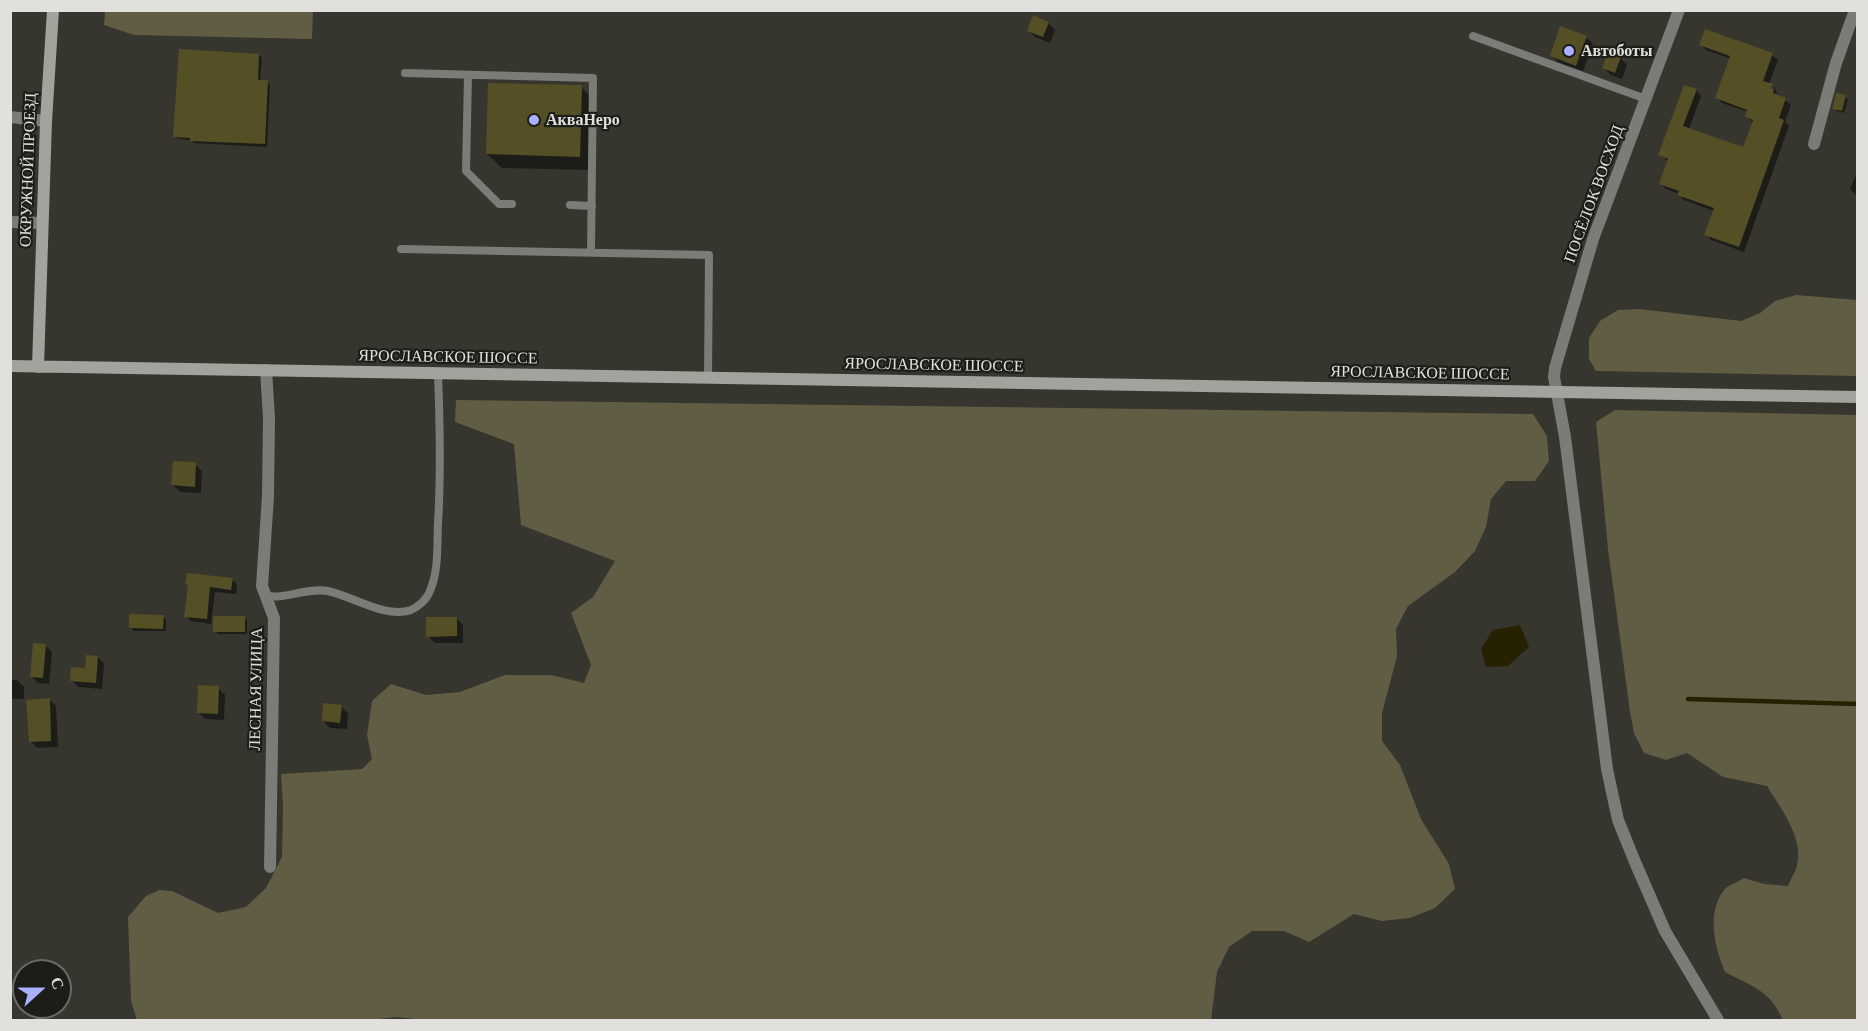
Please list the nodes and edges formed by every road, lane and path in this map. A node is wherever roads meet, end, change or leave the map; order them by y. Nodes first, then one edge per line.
1 (53, 10) edge
2 (1679, 10) edge
3 (1855, 10) edge
4 (1473, 36) dead end
5 (405, 73) dead end
6 (468, 75) junction
7 (1646, 99) junction
8 (10, 117) edge
9 (46, 121) junction
10 (1814, 144) dead end
11 (512, 204) dead end
12 (570, 205) dead end
13 (592, 206) junction
14 (10, 222) edge
15 (42, 224) junction
16 (401, 249) dead end
17 (591, 252) junction
18 (10, 366) edge
19 (38, 367) junction
20 (266, 370) junction
21 (438, 374) junction
22 (708, 378) junction
23 (1557, 392) junction
24 (1857, 397) edge
25 (265, 595) junction
26 (270, 867) dead end
27 (1718, 1020) edge

1 - 9 main road, ОКРУЖНОЙ ПРОЕЗД
2 - 7 street, ПОСЁЛОК ВОСХОД
3 - 10 street
4 - 7 lane
5 - 6 lane
6 - 11 lane
6 - 13 lane
7 - 23 street, ПОСЁЛОК ВОСХОД
8 - 9 street
9 - 15 main road, ОКРУЖНОЙ ПРОЕЗД
12 - 13 lane
13 - 17 lane
14 - 15 street
15 - 19 main road, ОКРУЖНОЙ ПРОЕЗД
16 - 17 lane
17 - 22 lane
18 - 19 main road, ЯРОСЛАВСКОЕ ШОССЕ
19 - 20 main road, ЯРОСЛАВСКОЕ ШОССЕ
20 - 21 main road, ЯРОСЛАВСКОЕ ШОССЕ
20 - 25 street, ЛЕСНАЯ УЛИЦА
21 - 22 main road, ЯРОСЛАВСКОЕ ШОССЕ
21 - 25 lane
22 - 23 main road, ЯРОСЛАВСКОЕ ШОССЕ
23 - 24 main road, ЯРОСЛАВСКОЕ ШОССЕ
23 - 27 street, ПОСЁЛОК ВОСХОД
25 - 26 street, ЛЕСНАЯ УЛИЦА

